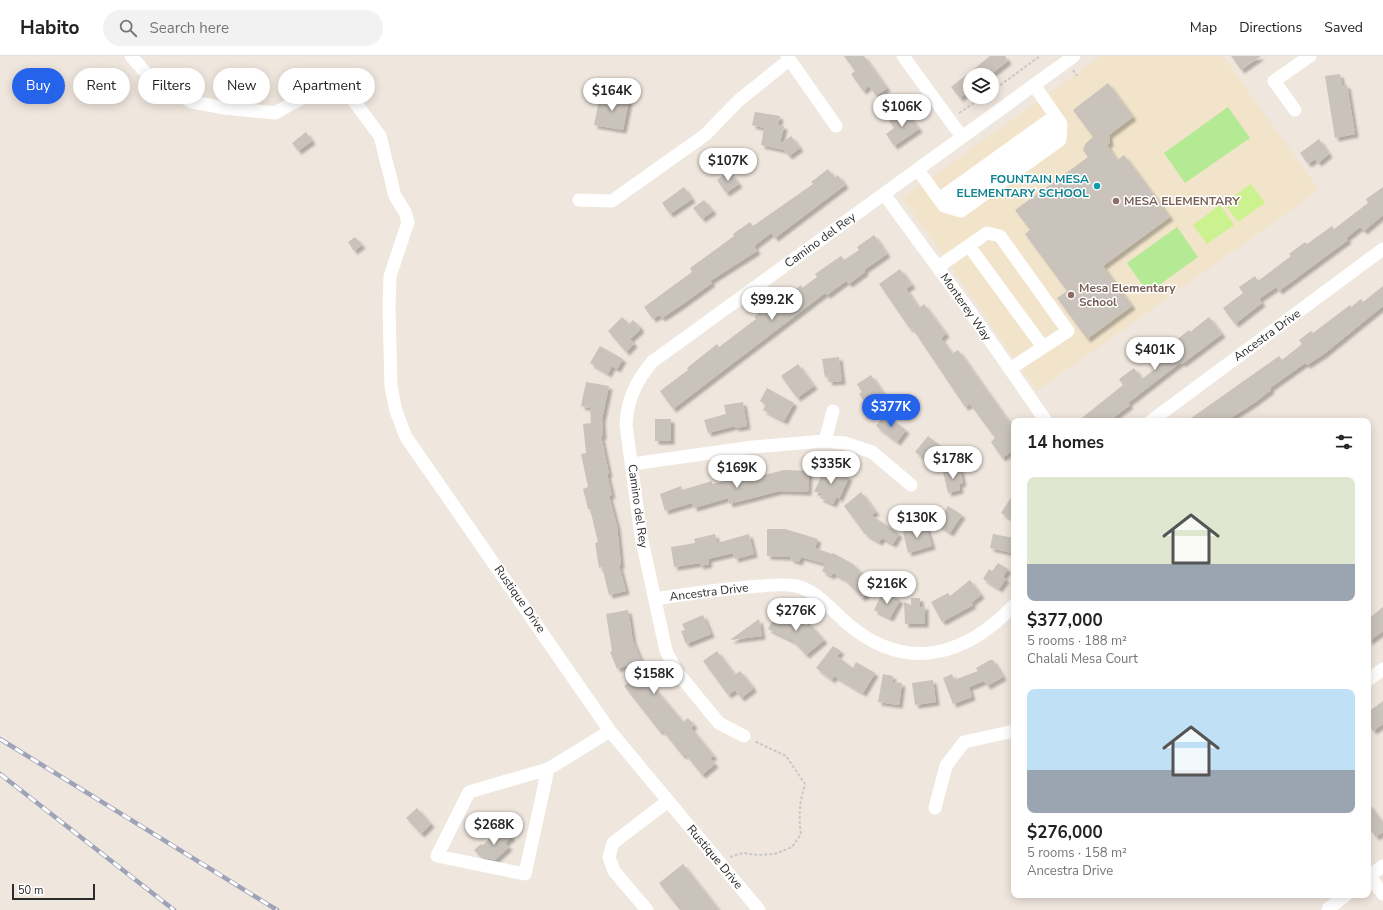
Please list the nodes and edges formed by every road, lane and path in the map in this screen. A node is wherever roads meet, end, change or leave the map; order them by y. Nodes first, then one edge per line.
1 (131, 56) edge
2 (903, 56) edge
3 (1040, 56) edge
4 (1074, 56) edge
5 (1310, 56) edge
6 (788, 58) edge
7 (1034, 85) junction
8 (999, 86) edge
9 (974, 104) edge
10 (956, 108) dead end
11 (1295, 110) dead end
12 (1058, 121) junction
13 (836, 126) dead end
14 (962, 137) junction
15 (918, 170) junction
16 (884, 194) junction
17 (579, 200) dead end
18 (944, 203) junction
19 (969, 246) junction
20 (1383, 249) edge
21 (938, 267) junction
22 (1043, 347) junction
23 (1010, 369) junction
24 (834, 411) dead end
25 (1044, 418) edge
26 (1155, 418) edge
27 (825, 442) junction
28 (632, 464) junction
29 (911, 485) dead end
30 (655, 599) junction
31 (1011, 608) edge
32 (1383, 669) edge
33 (1371, 678) edge
34 (610, 731) junction
35 (1011, 733) edge
36 (744, 736) joint
37 (548, 769) junction
38 (668, 801) junction
39 (935, 808) dead end
40 (720, 863) junction
41 (1383, 866) edge
42 (1371, 874) edge
43 (1371, 880) edge
44 (1383, 894) edge
45 (1342, 898) edge
46 (1328, 909) edge
47 (647, 910) edge
48 (759, 910) edge

1 - 34 street, Rustique Drive
2 - 14 street
3 - 8 path
4 - 7 street, Camino del Rey
5 - 11 street
6 - 13 street
6 - 17 street
7 - 12 street
7 - 14 street, Camino del Rey
9 - 10 path
12 - 18 street
12 - 18 street
14 - 15 street, Camino del Rey
15 - 16 street, Camino del Rey
15 - 18 street
16 - 21 street, Monterey Way
16 - 28 street, Camino del Rey
19 - 21 street
19 - 22 street
19 - 22 street
20 - 26 street, Ancestra Drive
21 - 23 street, Monterey Way
22 - 23 street
23 - 25 street, Monterey Way
24 - 27 street
27 - 28 street
27 - 29 street
28 - 30 street, Camino del Rey
30 - 31 street, Ancestra Drive
30 - 36 street, Camino del Rey
32 - 33 street
34 - 37 street
34 - 38 street, Rustique Drive
35 - 39 street
36 - 40 path
37 - 37 street
38 - 40 street, Rustique Drive
38 - 47 street
40 - 48 street, Rustique Drive
41 - 42 street
43 - 44 street
45 - 46 street

